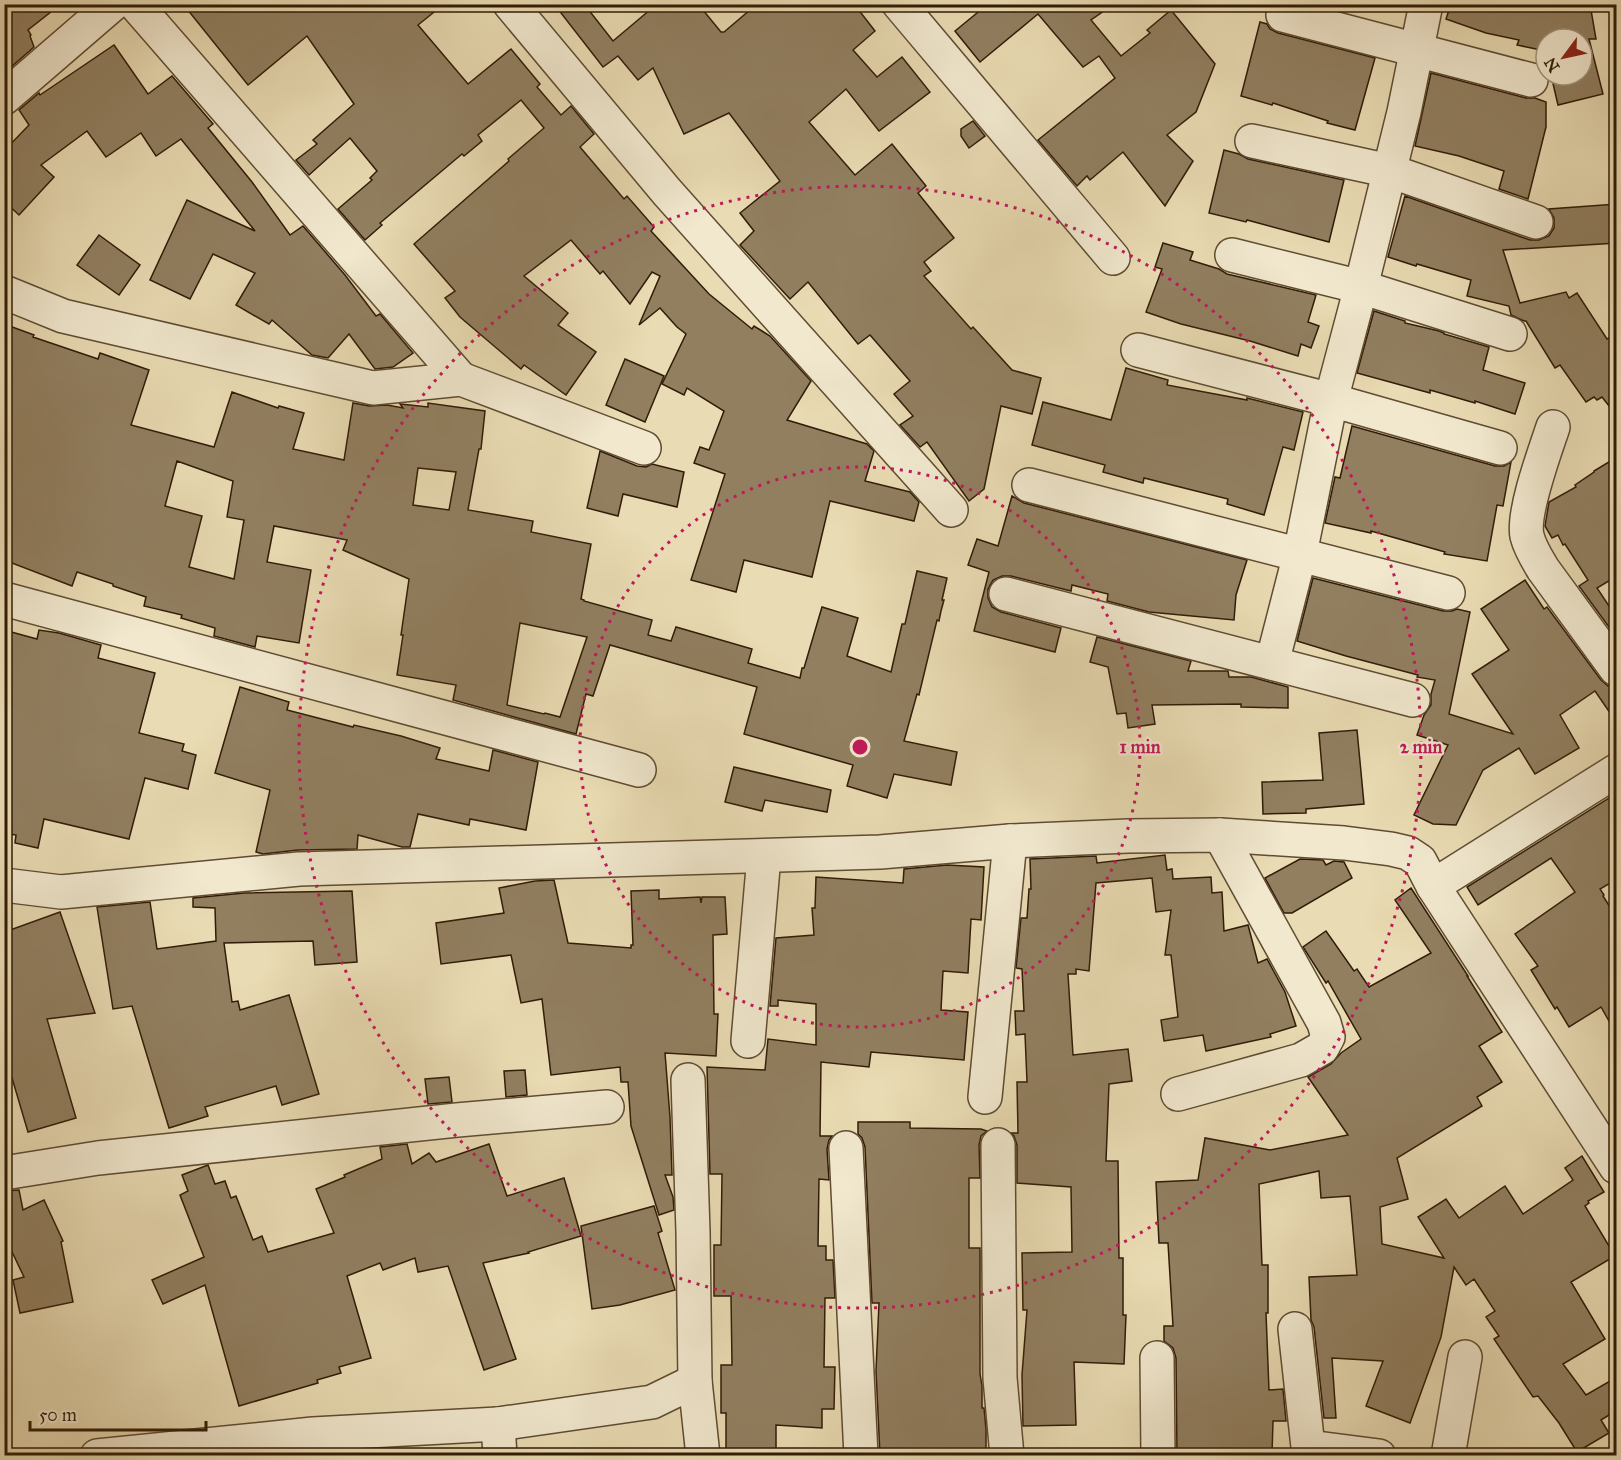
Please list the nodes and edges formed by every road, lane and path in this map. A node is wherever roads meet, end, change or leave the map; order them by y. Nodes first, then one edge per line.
1 (113, 4) edge
2 (135, 4) edge
3 (510, 4) edge
4 (899, 4) edge
5 (1426, 4) edge
6 (1283, 15) dead end
7 (1417, 51) junction
8 (1531, 81) dead end
9 (4, 98) edge
10 (1252, 141) dead end
11 (1389, 171) junction
12 (1536, 222) dead end
13 (1232, 255) dead end
14 (1113, 258) dead end
15 (1361, 286) junction
16 (4, 292) edge
17 (1510, 334) dead end
18 (1138, 350) dead end
19 (461, 379) junction
20 (1331, 400) junction
21 (1553, 427) dead end
22 (1500, 447) dead end
23 (644, 448) dead end
24 (1029, 485) dead end
25 (951, 510) dead end
26 (1300, 554) junction
27 (1448, 593) dead end
28 (1006, 594) dead end
29 (4, 599) edge
30 (1272, 663) junction
31 (1617, 669) edge
32 (1413, 700) dead end
33 (639, 770) dead end
34 (1617, 771) edge
35 (1220, 835) junction
36 (1010, 841) junction
37 (764, 856) junction
38 (4, 885) edge
39 (1432, 886) junction
40 (748, 1041) dead end
41 (688, 1080) dead end
42 (1178, 1094) dead end
43 (985, 1097) dead end
44 (607, 1107) dead end
45 (998, 1145) dead end
46 (846, 1148) dead end
47 (1617, 1167) edge
48 (4, 1173) edge
49 (1295, 1329) dead end
50 (1465, 1357) dead end
51 (1157, 1358) dead end
52 (695, 1381) junction
53 (499, 1440) edge
54 (1309, 1451) edge
55 (97, 1455) edge
56 (703, 1455) edge
57 (861, 1455) edge
58 (1007, 1455) edge
59 (1158, 1455) edge
60 (1379, 1455) edge
61 (1448, 1455) edge

1 - 9 street
2 - 19 street
3 - 25 street
4 - 14 street
5 - 7 street
6 - 7 street
7 - 8 street
7 - 11 street
10 - 11 street
11 - 12 street
11 - 15 street
13 - 15 street
15 - 17 street
15 - 20 street
16 - 19 street
18 - 20 street
19 - 23 street
20 - 22 street
20 - 26 street
21 - 31 street
24 - 26 street
26 - 27 street
26 - 30 street
28 - 30 street
29 - 33 street
30 - 32 street
34 - 39 street
35 - 36 street
35 - 39 street
35 - 42 street
36 - 37 street
36 - 43 street
37 - 38 street
37 - 40 street
39 - 47 street
41 - 52 street
44 - 48 street
45 - 58 street
46 - 57 street
49 - 54 street
50 - 61 street
51 - 59 street
52 - 53 street
52 - 56 street
53 - 55 street
54 - 60 street

